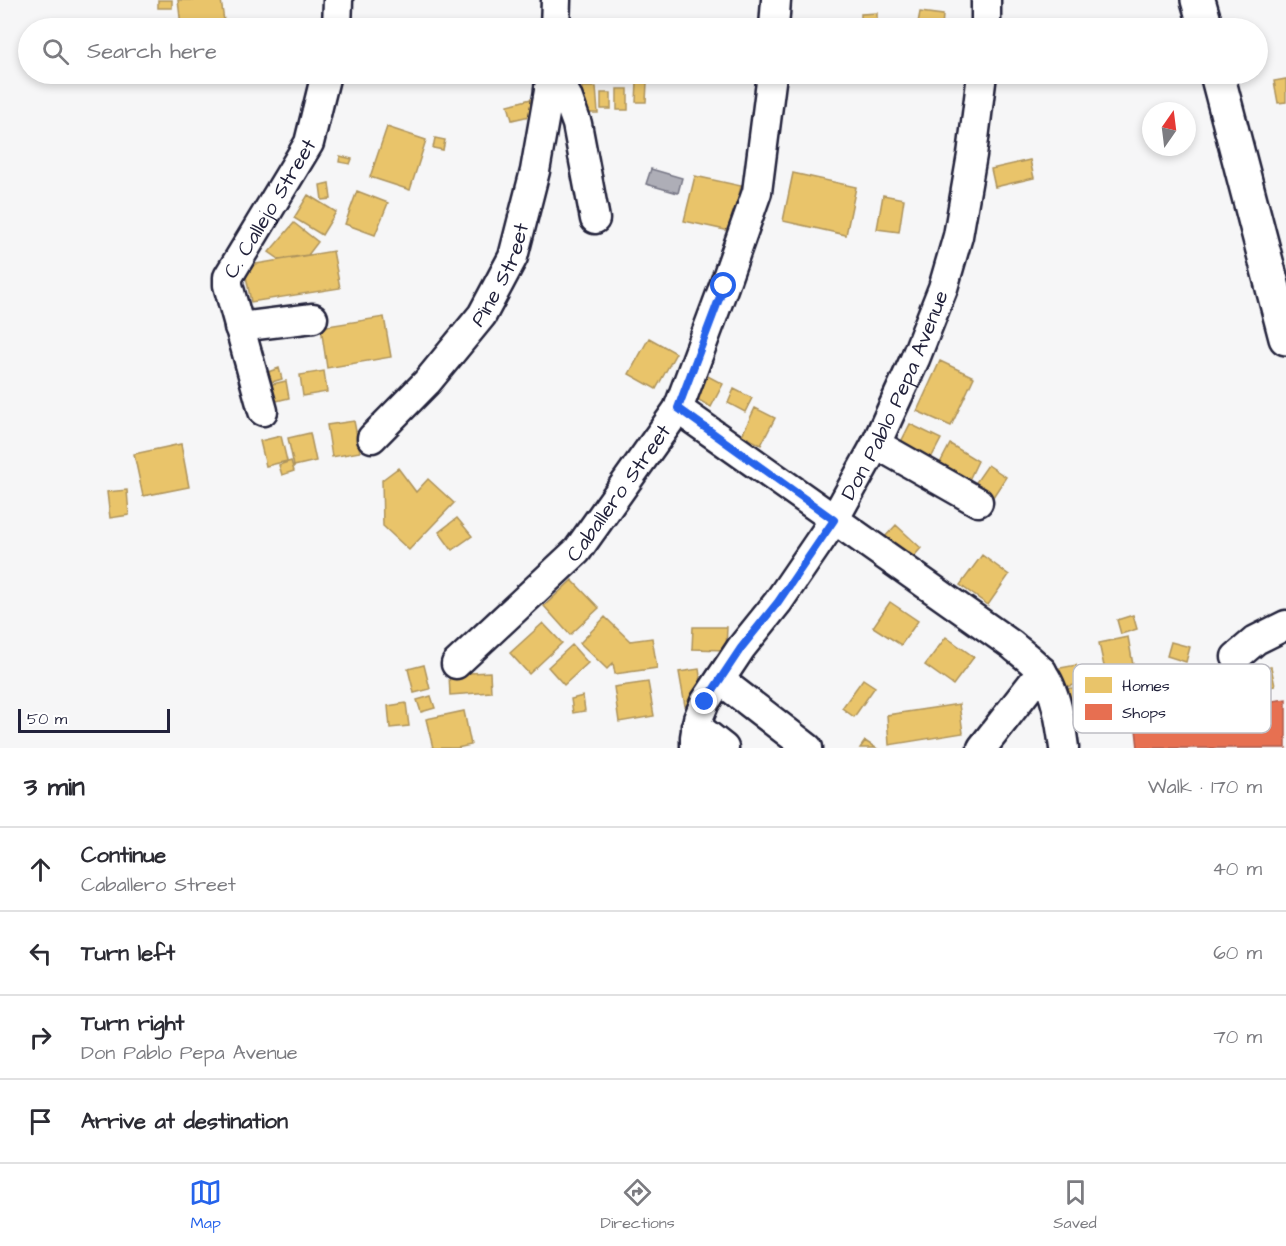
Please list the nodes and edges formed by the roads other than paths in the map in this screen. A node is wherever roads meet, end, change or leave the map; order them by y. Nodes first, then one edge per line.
1 (338, 0) edge
2 (556, 0) edge
3 (776, 0) edge
4 (986, 0) edge
5 (1198, 0) edge
6 (337, 18) edge
7 (555, 18) edge
8 (775, 18) edge
9 (986, 18) edge
10 (1203, 18) edge
11 (324, 84) edge
12 (550, 84) edge
13 (554, 84) edge
14 (771, 84) edge
15 (981, 84) edge
16 (1220, 84) edge
17 (595, 219) dead end
18 (313, 318) dead end
19 (239, 327) junction
20 (1286, 338) edge
21 (678, 408) junction
22 (262, 411) dead end
23 (372, 438) dead end
24 (876, 444) junction
25 (978, 502) dead end
26 (834, 520) junction
27 (1286, 625) edge
28 (1236, 657) dead end
29 (456, 664) dead end
30 (1041, 671) junction
31 (720, 680) junction
32 (696, 737) edge
33 (724, 748) edge
34 (808, 748) edge
35 (982, 748) edge
36 (1064, 748) edge

1 - 6 street
2 - 7 street
3 - 8 street
4 - 9 street
5 - 10 main road
11 - 19 street, C. Callejo Street
12 - 23 street, Pine Street
13 - 17 street
14 - 21 street, Caballero Street
15 - 24 street, Don Pablo Pepa Avenue
16 - 20 main road
18 - 19 street
19 - 22 street, C. Callejo Street
21 - 26 street
21 - 29 street, Caballero Street
24 - 25 street
24 - 26 street, Don Pablo Pepa Avenue
26 - 30 street
26 - 31 street, Don Pablo Pepa Avenue
27 - 28 street
30 - 35 street
30 - 36 street
31 - 32 street, Don Pablo Pepa Avenue
31 - 34 street
32 - 33 street

